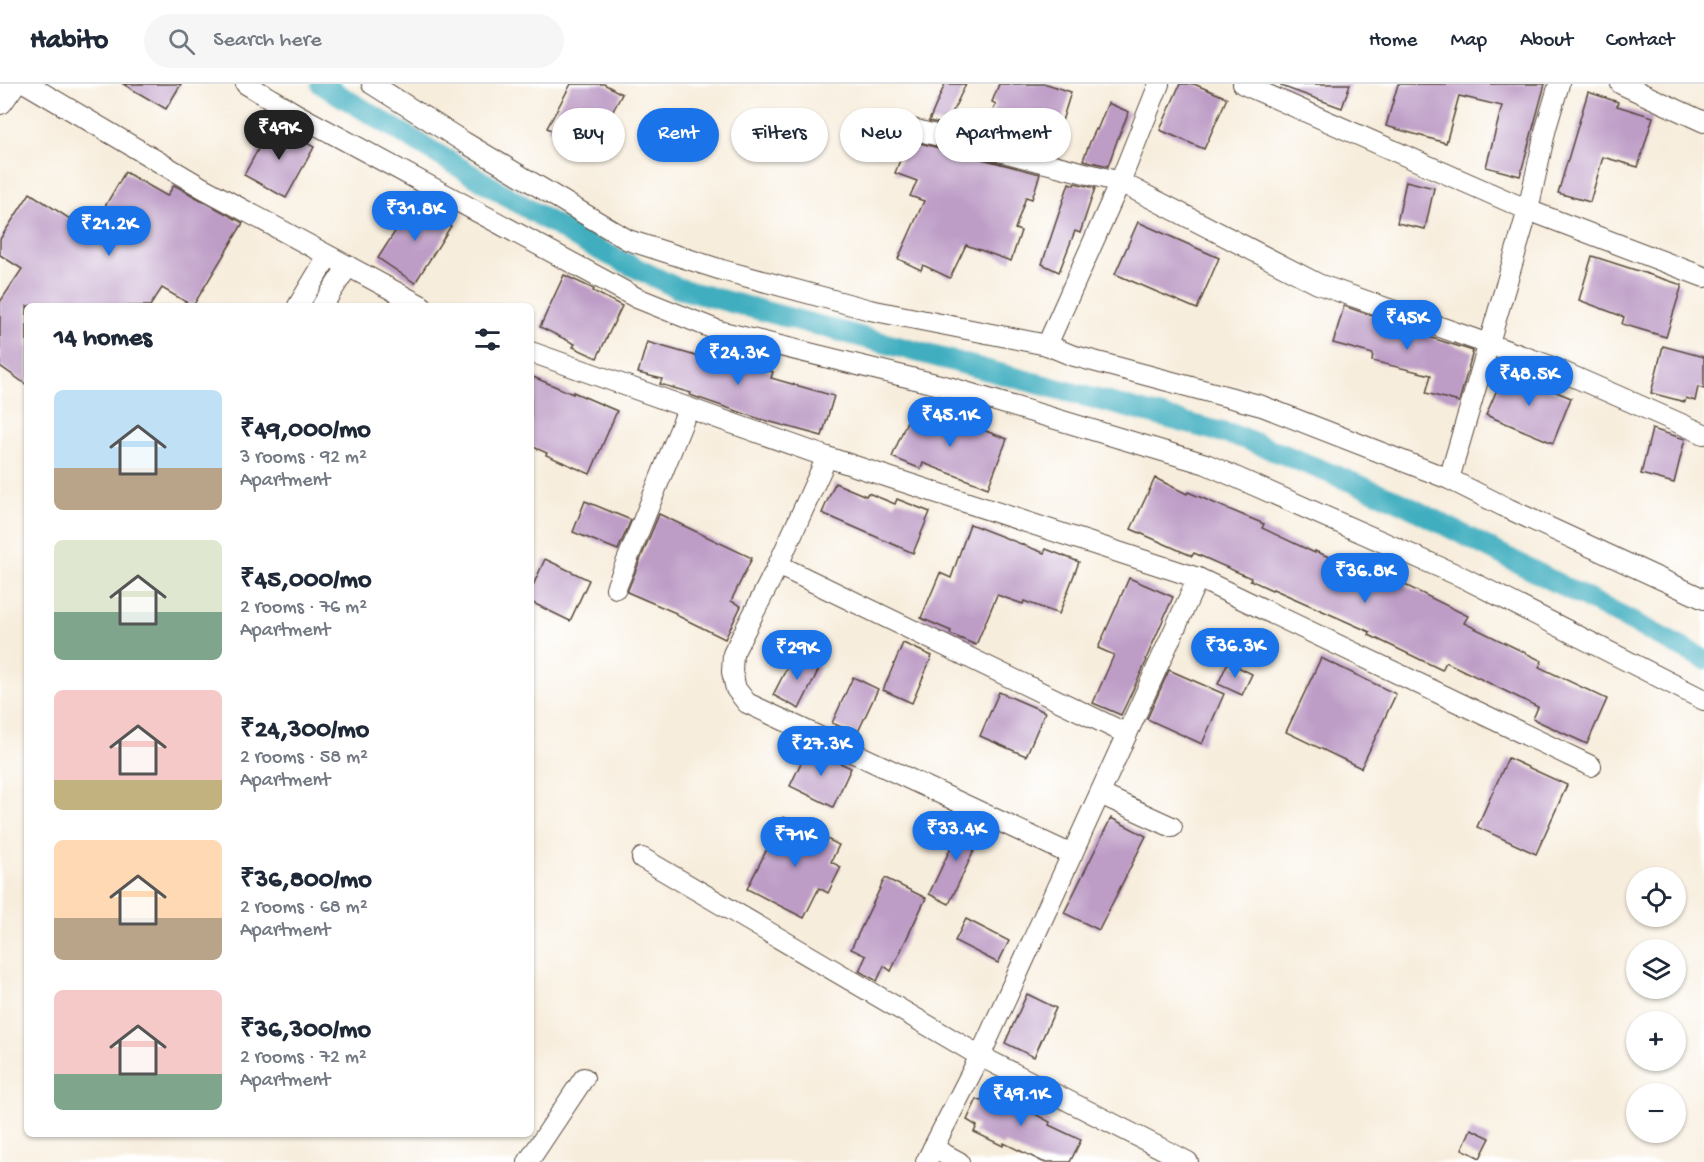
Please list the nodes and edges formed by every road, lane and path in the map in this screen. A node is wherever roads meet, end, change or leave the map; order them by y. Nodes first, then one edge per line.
1 (12, 84) edge
2 (27, 84) edge
3 (246, 84) edge
4 (372, 84) edge
5 (1159, 84) edge
6 (1243, 84) edge
7 (1559, 84) edge
8 (1621, 84) edge
9 (0, 101) edge
10 (1704, 122) edge
11 (923, 132) edge
12 (1120, 183) junction
13 (1528, 210) junction
14 (328, 256) junction
15 (348, 266) junction
16 (1704, 277) edge
17 (300, 303) edge
18 (324, 303) edge
19 (416, 303) edge
20 (1489, 344) junction
21 (1047, 345) junction
22 (534, 353) edge
23 (688, 409) junction
24 (1704, 434) edge
25 (827, 457) junction
26 (1449, 479) junction
27 (778, 565) junction
28 (1198, 578) junction
29 (616, 588) dead end
30 (1704, 598) edge
31 (1704, 700) edge
32 (1127, 734) junction
33 (1591, 766) dead end
34 (1100, 794) junction
35 (1172, 827) dead end
36 (1072, 855) junction
37 (642, 858) dead end
38 (980, 1056) junction
39 (584, 1078) dead end
40 (930, 1155) edge
41 (528, 1162) edge
42 (959, 1162) edge
43 (1188, 1162) edge

1 - 9 main road
2 - 14 street
3 - 31 street
4 - 21 street
5 - 12 street
6 - 13 street
7 - 13 street
8 - 10 street
11 - 12 street
12 - 20 street
12 - 21 street
13 - 16 street
13 - 20 street
14 - 15 street
14 - 17 street
15 - 18 street
15 - 19 street
20 - 24 street
20 - 26 street
21 - 26 street
22 - 23 street
23 - 25 street
23 - 29 street
25 - 27 street
25 - 28 street
26 - 30 street
27 - 32 street
27 - 36 street
28 - 32 street
28 - 33 street
32 - 34 street
34 - 35 street
34 - 36 street
36 - 38 street
37 - 38 street
38 - 40 street
38 - 43 street
39 - 41 street
40 - 42 street

